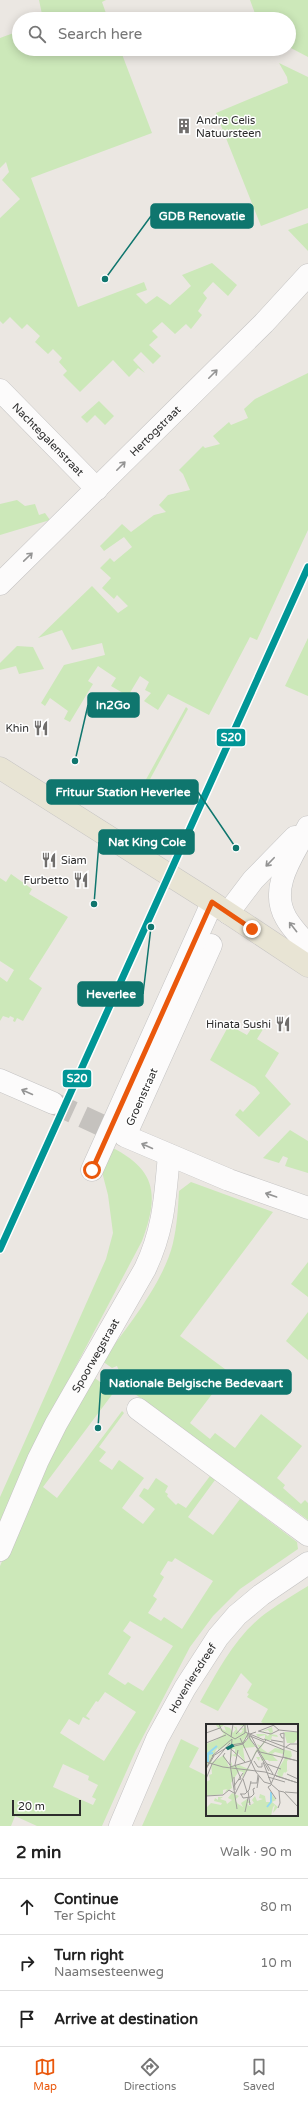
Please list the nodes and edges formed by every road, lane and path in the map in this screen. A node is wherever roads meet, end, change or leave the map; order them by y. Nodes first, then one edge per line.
1 (308, 274) edge
2 (0, 390) edge
3 (97, 489) junction
4 (0, 584) edge
5 (0, 768) edge
6 (308, 826) edge
7 (220, 908) junction
8 (211, 945) dead end
9 (308, 948) edge
10 (308, 966) edge
11 (0, 1080) edge
12 (53, 1103) tunnel mouth
13 (169, 1155) junction
14 (92, 1170) dead end
15 (308, 1208) edge
16 (138, 1409) dead end
17 (308, 1535) edge
18 (0, 1550) edge
19 (308, 1563) edge
20 (120, 1826) edge

3 -> 1 street, Hertogstraat
2 - 3 street, Nachtegalenstraat
4 -> 3 street, Hertogstraat
5 - 7 main road
6 -> 7 street
9 -> 6 street
7 - 10 main road
7 - 14 street
13 -> 8 street, Groenstraat
12 -> 11 street
15 -> 13 street, Groenstraat
13 - 18 street, Spoorwegstraat
16 - 17 street
19 - 20 street, Hoveniersdreef

